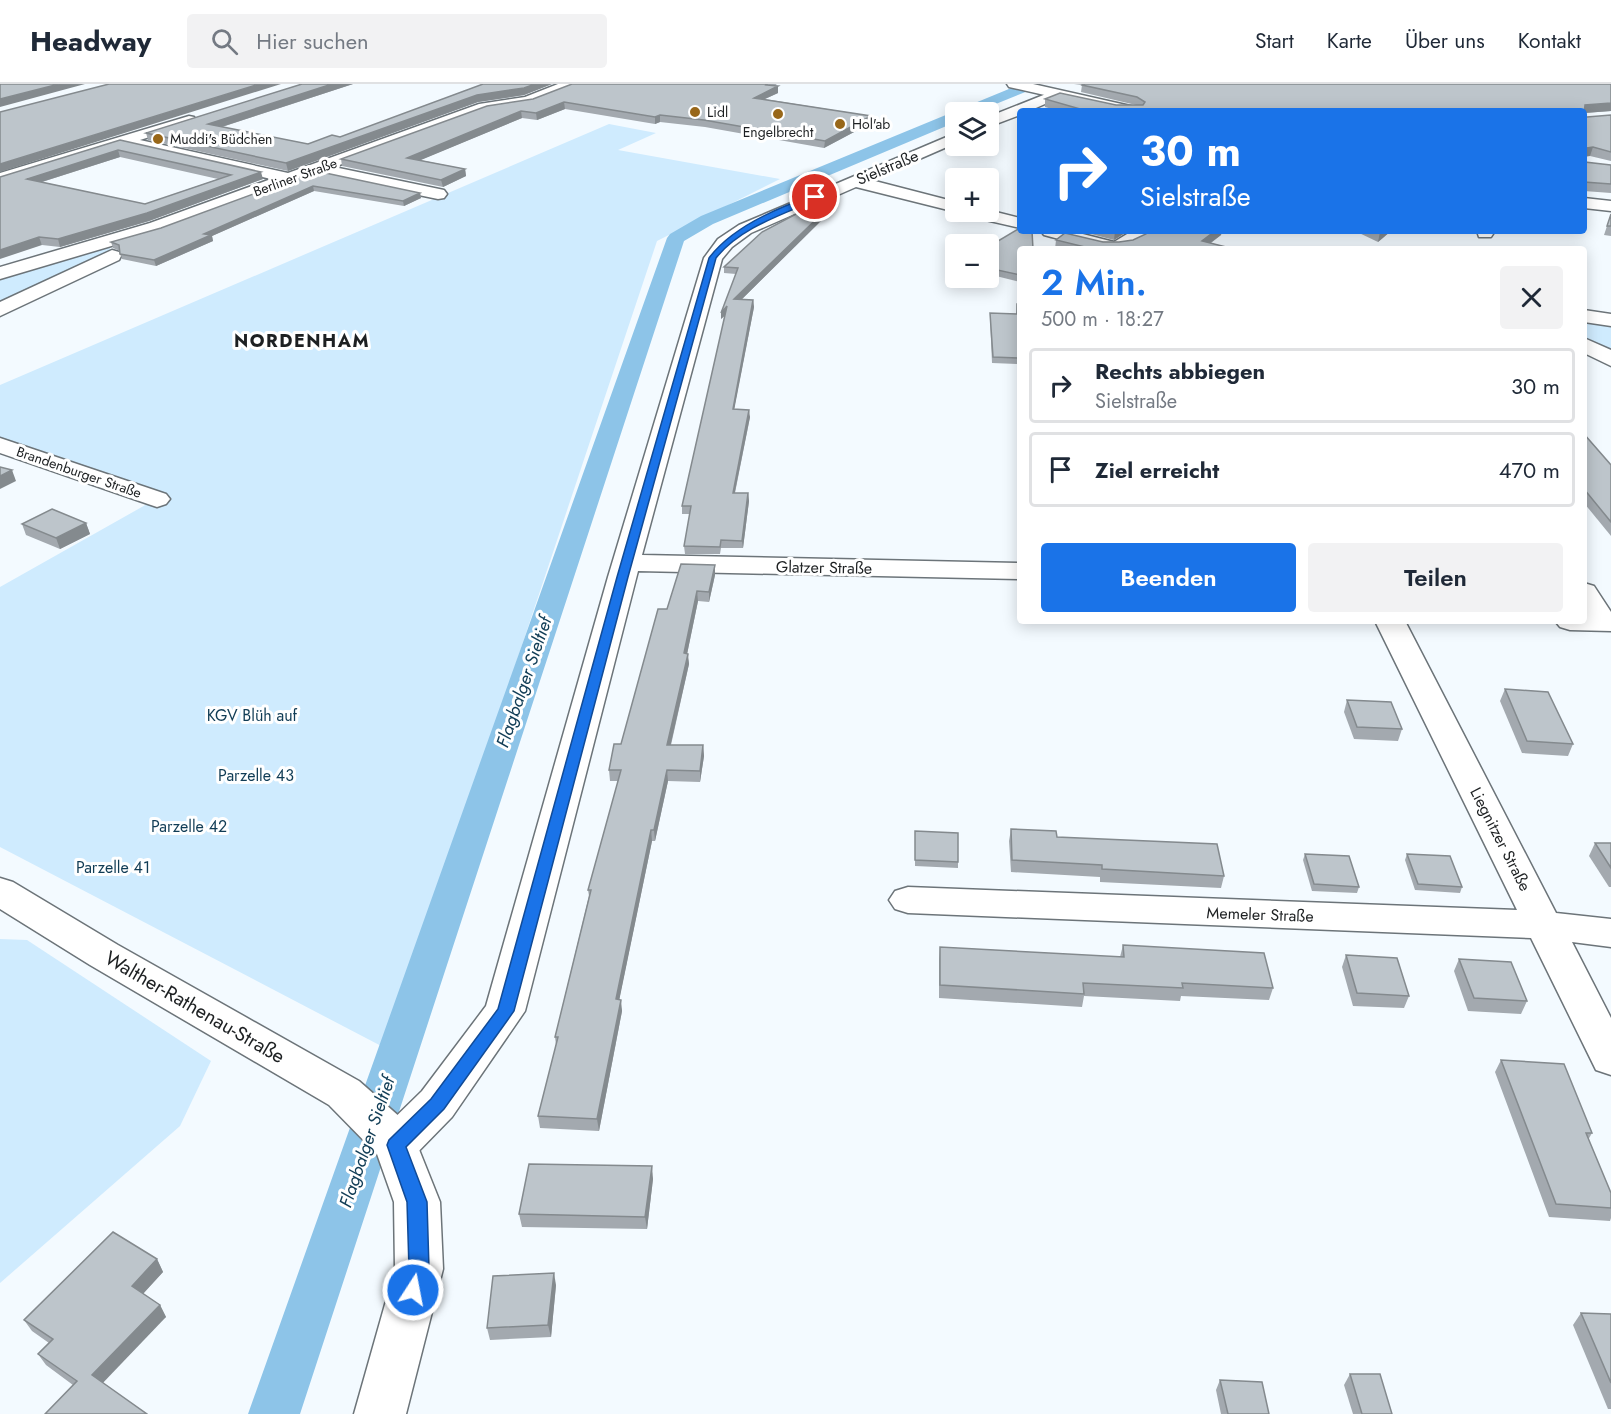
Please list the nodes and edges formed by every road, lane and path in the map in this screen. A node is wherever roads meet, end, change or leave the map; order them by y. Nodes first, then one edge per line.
1 (570, 84) edge
2 (1014, 84) edge
3 (1056, 94) junction
4 (1023, 108) edge
5 (1121, 108) edge
6 (1017, 111) edge
7 (202, 116) edge
8 (999, 118) edge
9 (124, 140) junction
10 (945, 142) edge
11 (318, 170) junction
12 (0, 178) edge
13 (292, 179) junction
14 (854, 181) junction
15 (438, 194) edge
16 (1587, 202) edge
17 (945, 204) edge
18 (1611, 206) edge
19 (999, 218) edge
20 (1017, 222) edge
21 (156, 227) junction
22 (1061, 234) edge
23 (1140, 234) edge
24 (1107, 246) edge
25 (1122, 246) edge
26 (0, 273) edge
27 (0, 310) edge
28 (1587, 316) edge
29 (1611, 320) edge
30 (1587, 346) edge
31 (1611, 360) edge
32 (1587, 366) edge
33 (0, 445) edge
34 (157, 499) dead end
35 (628, 563) junction
36 (1017, 571) edge
37 (1587, 596) edge
38 (1587, 621) edge
39 (1607, 622) edge
40 (1392, 624) edge
41 (0, 891) edge
42 (908, 900) dead end
43 (1545, 925) junction
44 (1611, 933) edge
45 (1611, 1058) edge
46 (390, 1138) junction
47 (380, 1414) edge

1 - 11 street, Berliner Straße
2 - 3 street
3 - 4 street
3 - 5 street
6 - 8 street
7 - 9 street
9 - 12 street
9 - 13 street
10 - 14 street, Sielstraße
11 - 13 street, Berliner Straße
11 - 15 street
13 - 21 street, Berliner Straße
14 - 17 street
14 - 35 street, Sielstraße
16 - 18 street
19 - 20 street
21 - 26 street, Berliner Straße
21 - 27 street, Berliner Straße
22 - 24 street
23 - 25 street
28 - 29 street
30 - 31 street
31 - 32 street
33 - 34 street, Brandenburger Straße
35 - 36 street, Glatzer Straße
35 - 46 street, Sielstraße
37 - 39 street
38 - 39 street
40 - 43 street, Liegnitzer Straße
41 - 46 street, Walther-Rathenau-Straße
42 - 43 street, Memeler Straße
43 - 44 street, Memeler Straße
43 - 45 street, Liegnitzer Straße
46 - 47 street

